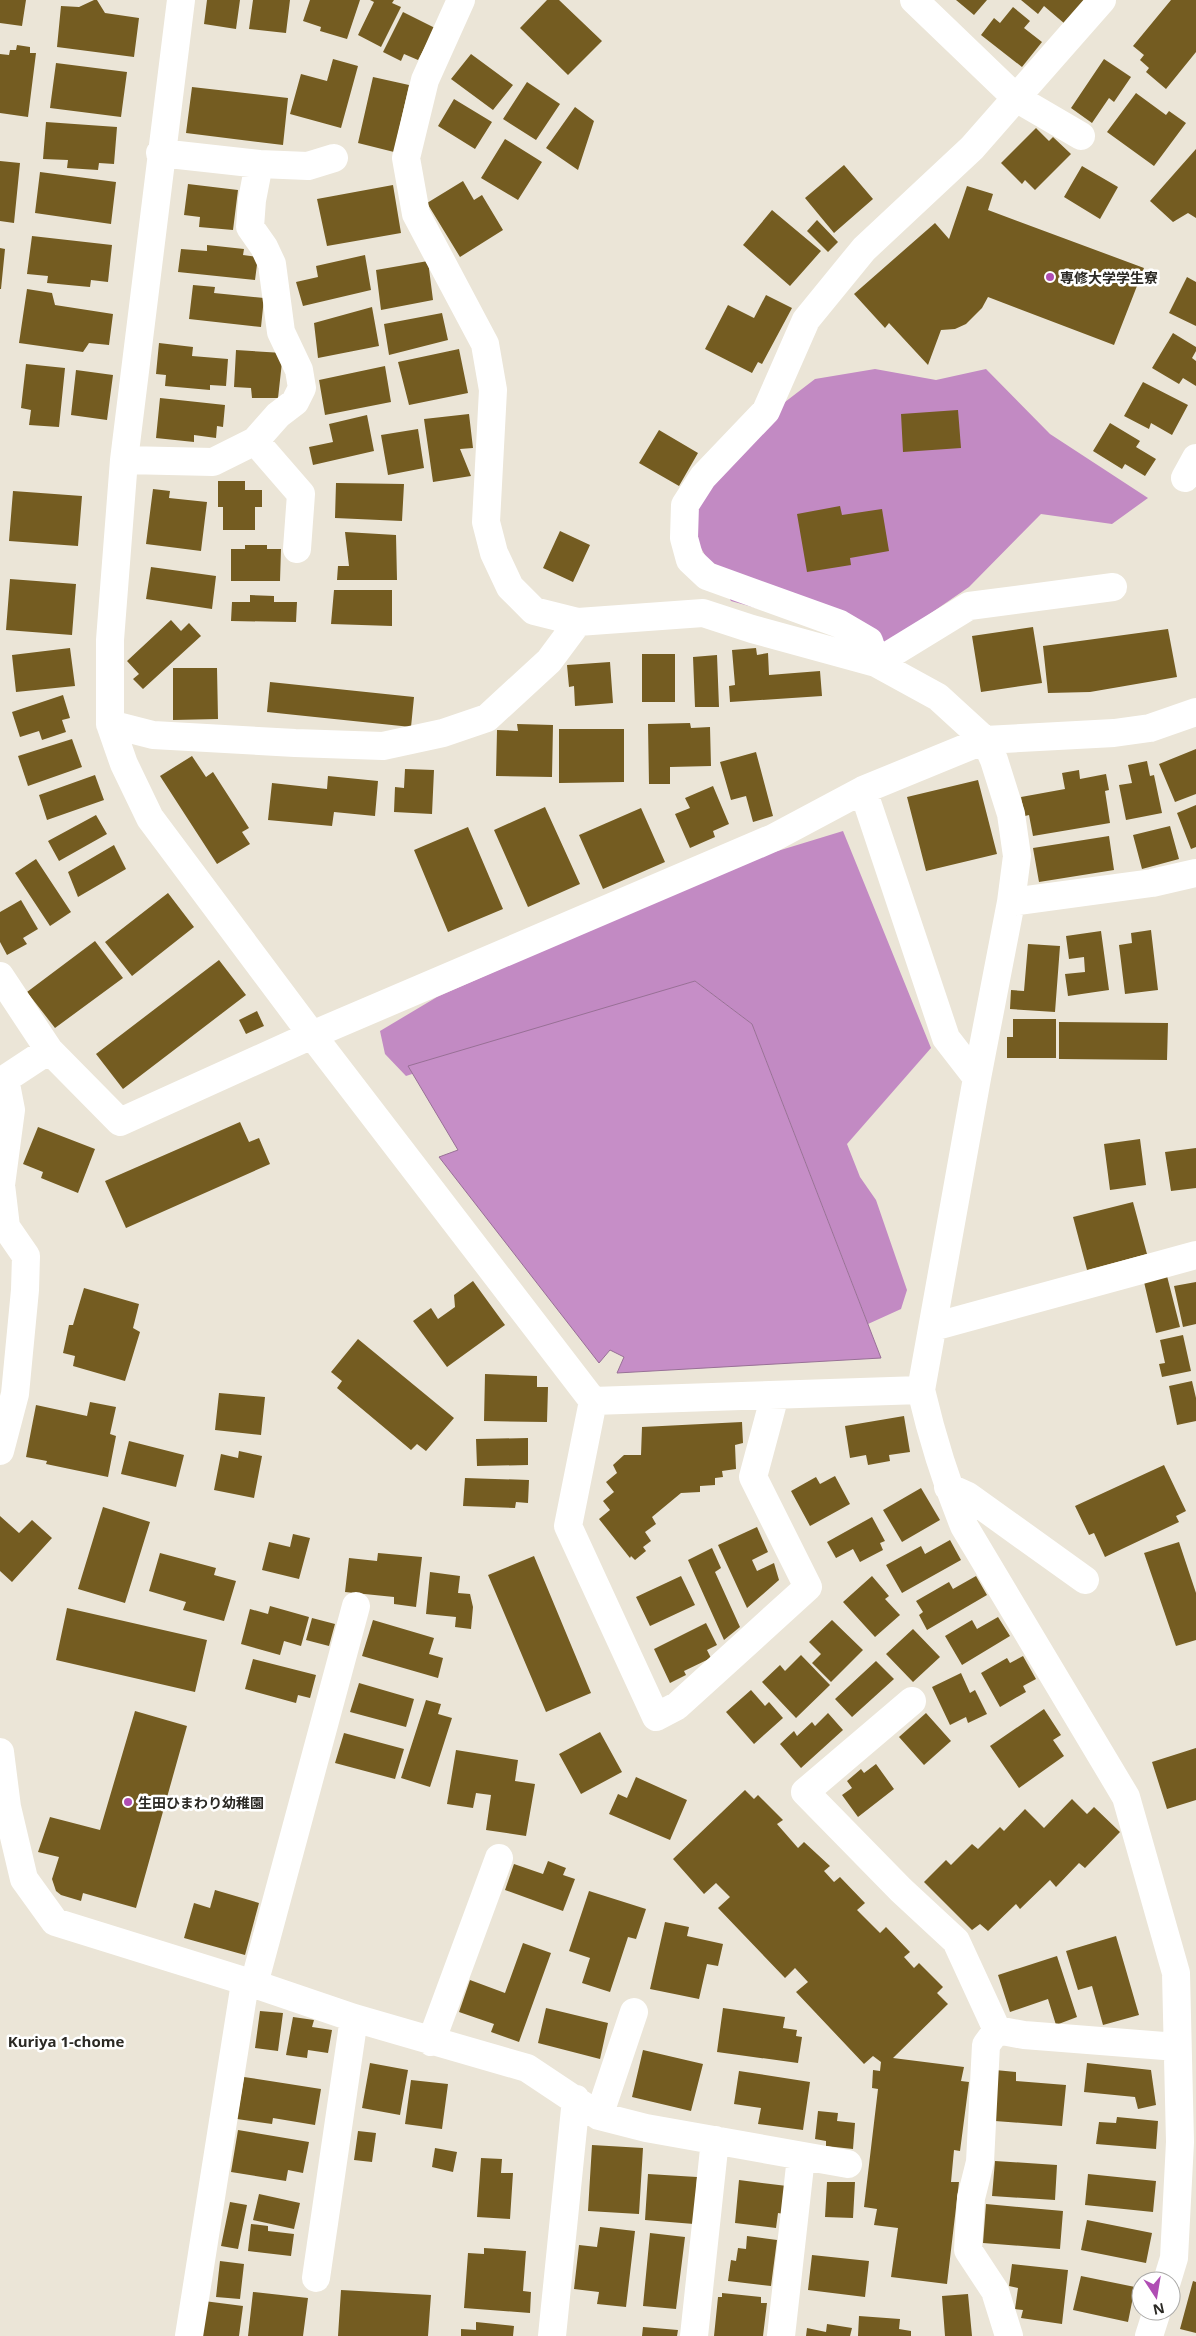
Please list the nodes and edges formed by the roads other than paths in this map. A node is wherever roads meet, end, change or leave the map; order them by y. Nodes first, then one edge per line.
1 (181, 0) edge
2 (914, 0) edge
3 (1102, 0) edge
4 (451, 3) edge
5 (1016, 98) junction
6 (1081, 136) dead end
7 (160, 153) junction
8 (334, 158) dead end
9 (259, 164) junction
10 (255, 441) junction
11 (124, 460) junction
12 (296, 549) dead end
13 (1113, 587) dead end
14 (578, 622) junction
15 (876, 663) junction
16 (1196, 712) edge
17 (110, 724) junction
18 (985, 740) junction
19 (862, 790) junction
20 (1196, 873) edge
21 (1012, 902) junction
22 (0, 976) edge
23 (312, 1035) junction
24 (49, 1050) junction
25 (977, 1078) junction
26 (1196, 1255) edge
27 (933, 1327) junction
28 (921, 1390) junction
29 (775, 1394) junction
30 (593, 1401) junction
31 (0, 1451) edge
32 (948, 1487) junction
33 (1085, 1580) dead end
34 (356, 1606) dead end
35 (912, 1701) dead end
36 (0, 1752) edge
37 (7, 1835) edge
38 (499, 1858) dead end
39 (1186, 1973) edge
40 (250, 1983) junction
41 (634, 2012) dead end
42 (354, 2018) junction
43 (996, 2030) junction
44 (431, 2042) junction
45 (1177, 2047) junction
46 (576, 2099) junction
47 (599, 2116) junction
48 (715, 2140) junction
49 (801, 2157) junction
50 (848, 2164) dead end
51 (1170, 2271) edge
52 (316, 2278) dead end
53 (1154, 2321) edge
54 (189, 2336) edge
55 (552, 2336) edge
56 (694, 2336) edge
57 (781, 2336) edge
58 (1009, 2336) edge
59 (1149, 2336) edge

1 - 7 street
2 - 5 street
3 - 5 street
4 - 14 street
5 - 6 street
5 - 15 street
7 - 9 street
7 - 11 street
8 - 9 street
9 - 10 street
10 - 11 street
10 - 12 street
11 - 17 street
13 - 15 street
14 - 15 street
14 - 17 street
15 - 18 street
16 - 18 street
17 - 23 street
18 - 19 street
18 - 21 street
19 - 23 street
19 - 25 street
20 - 21 street
21 - 25 street
22 - 24 street
23 - 24 street
23 - 30 street
24 - 31 street
25 - 27 street
26 - 27 street
27 - 28 street
28 - 29 street
28 - 32 street
29 - 30 street
29 - 30 street
32 - 33 street
32 - 39 street
34 - 40 street
35 - 43 street
36 - 37 street
37 - 40 street
38 - 44 street
39 - 45 street
40 - 42 street
40 - 54 street
41 - 47 street
42 - 44 street
42 - 52 street
43 - 45 street
43 - 58 street
44 - 46 street
45 - 51 street
46 - 47 street
46 - 55 street
47 - 48 street
48 - 49 street
48 - 56 street
49 - 50 street
49 - 57 street
53 - 59 street

